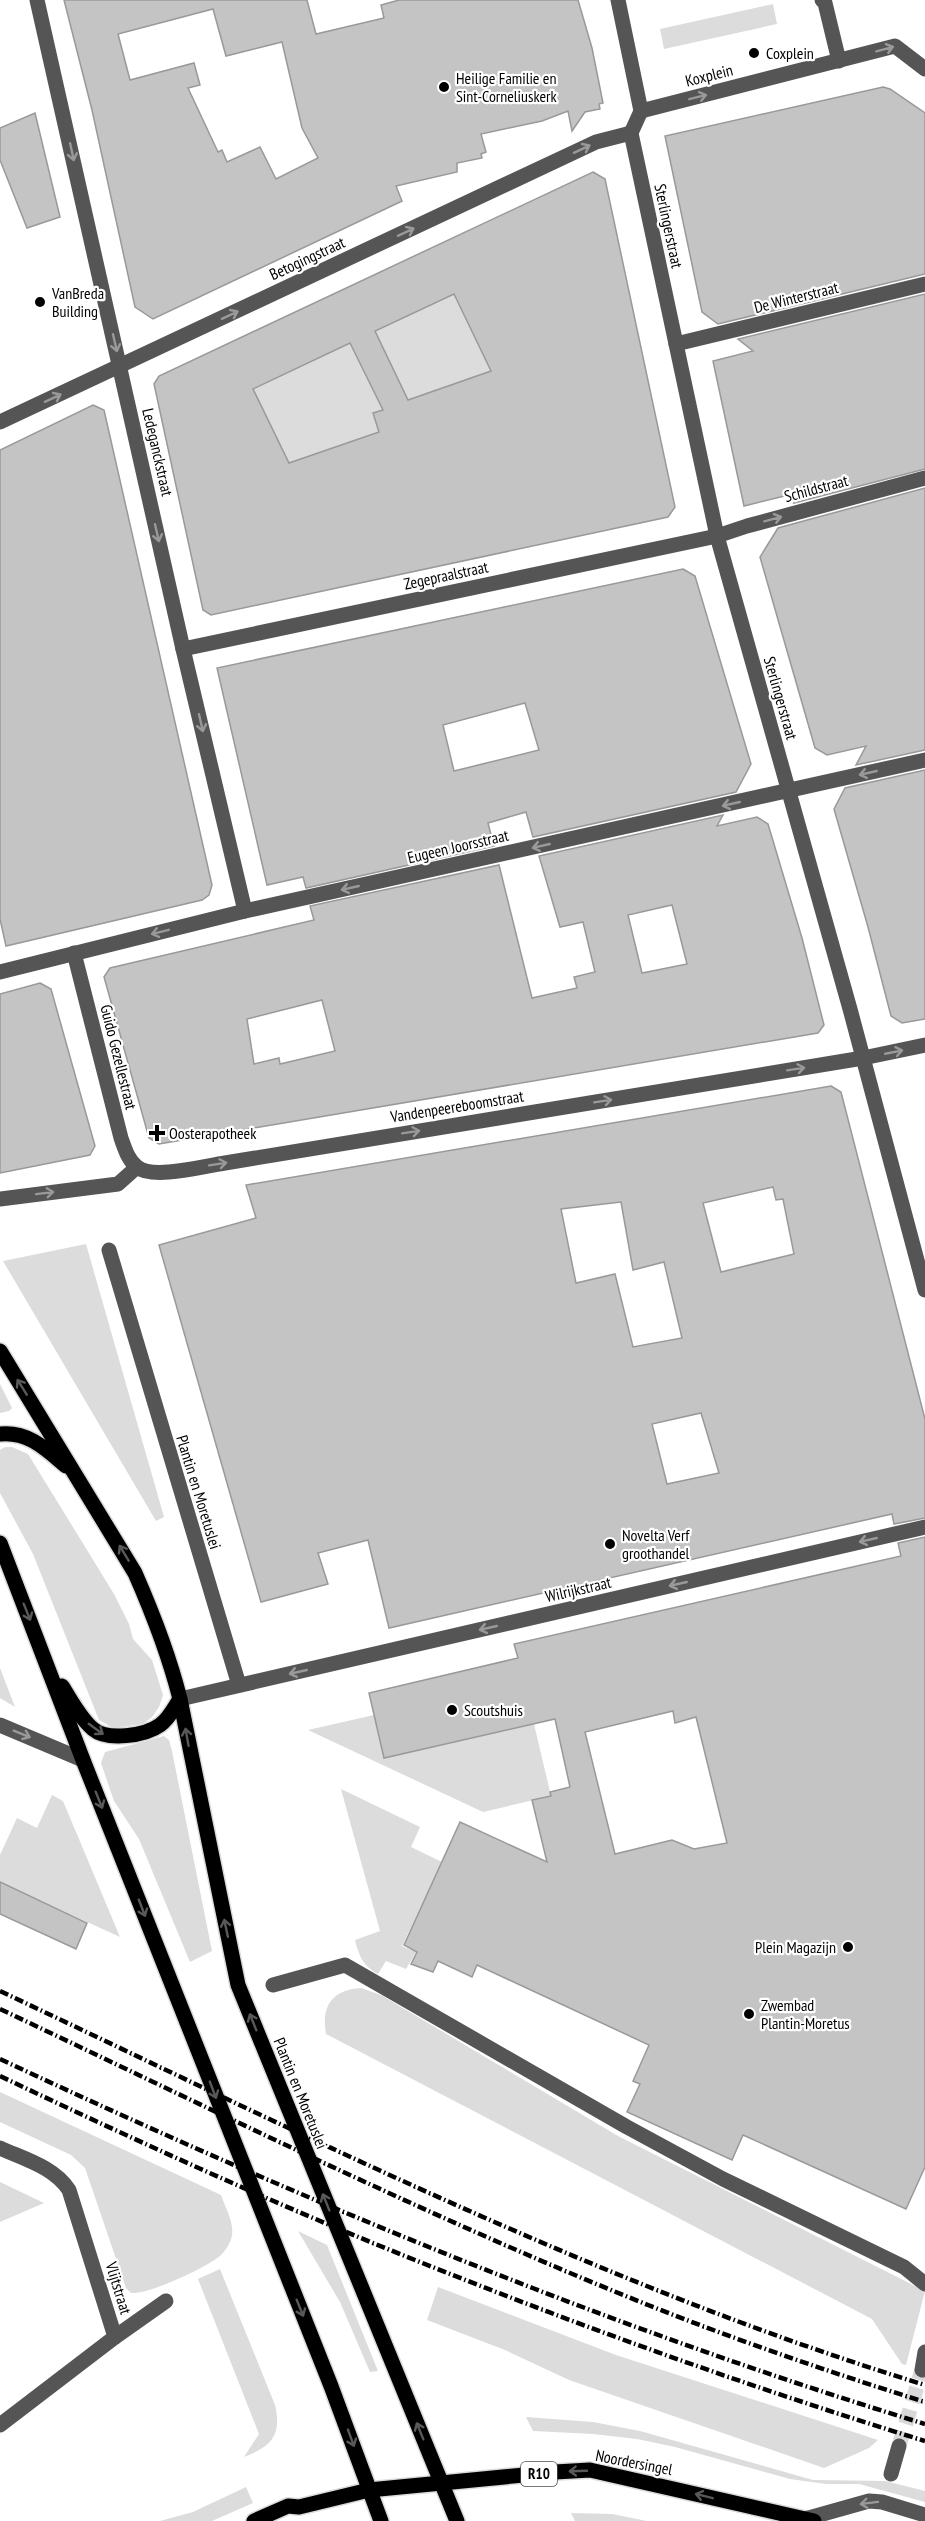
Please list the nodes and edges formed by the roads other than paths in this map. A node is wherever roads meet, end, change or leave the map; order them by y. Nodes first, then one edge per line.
1 (37, 0) edge
2 (618, 0) edge
3 (824, 4) edge
4 (839, 61) junction
5 (925, 69) edge
6 (641, 111) junction
7 (631, 133) junction
8 (925, 284) edge
9 (676, 344) junction
10 (120, 366) junction
11 (0, 422) edge
12 (925, 478) edge
13 (717, 536) junction
14 (183, 649) junction
15 (925, 760) edge
16 (788, 791) junction
17 (245, 911) junction
18 (74, 953) junction
19 (0, 972) edge
20 (925, 1045) edge
21 (863, 1058) junction
22 (137, 1167) junction
23 (0, 1199) edge
24 (109, 1250) dead end
25 (925, 1290) edge
26 (0, 1351) edge
27 (0, 1434) edge
28 (77, 1476) junction
29 (925, 1527) edge
30 (0, 1544) edge
31 (49, 1666) junction
32 (239, 1685) junction
33 (180, 1699) junction
34 (0, 1725) edge
35 (83, 1760) junction
36 (273, 1985) dead end
37 (0, 2148) edge
38 (925, 2283) edge
39 (166, 2301) dead end
40 (115, 2337) junction
41 (925, 2352) edge
42 (922, 2370) dead end
43 (0, 2425) edge
44 (899, 2446) tunnel mouth
45 (891, 2474) dead end
46 (443, 2485) junction
47 (369, 2490) junction
48 (925, 2515) edge
49 (810, 2520) edge
50 (254, 2521) edge
51 (381, 2521) edge
52 (457, 2521) edge

1 -> 10 street, Ledeganckstraat
2 - 6 street
3 - 4 street
4 -> 5 street, Koxplein
6 -> 4 street, Koxplein
6 - 7 street
7 - 9 street, Sterlingerstraat
10 -> 7 street, Betogingstraat
8 - 9 street, De Winterstraat
9 - 13 street, Sterlingerstraat
11 -> 10 street, Betogingstraat
10 -> 14 street, Ledeganckstraat
13 -> 12 street, Schildstraat
13 - 14 street, Zegepraalstraat
13 - 16 street, Sterlingerstraat
14 -> 17 street, Ledeganckstraat
15 -> 16 street, Eugeen Joorsstraat
16 -> 17 street, Eugeen Joorsstraat
16 - 21 street, Sterlingerstraat
17 -> 18 street, Eugeen Joorsstraat
18 - 19 street, Eugeen Joorsstraat
18 - 22 street, Guido Gezellestraat
21 -> 20 street, Vandenpeereboomstraat
22 -> 21 street, Vandenpeereboomstraat
21 - 25 street, Sterlingerstraat
23 -> 22 street
24 - 32 street, Plantin en Moretuslei
28 -> 26 main road, Plantin en Moretuslei
27 - 28 main road
33 -> 28 main road, Plantin en Moretuslei
29 -> 32 street, Wilrijkstraat
30 -> 31 main road
31 -> 33 main road
31 - 35 main road
32 - 33 street
46 -> 33 main road, Plantin en Moretuslei
34 -> 35 street
35 -> 47 main road
36 - 38 street
37 - 40 street, Vlijtstraat
39 - 40 street
40 - 43 street, Vlijtstraat
41 - 42 street
44 - 45 street
46 - 47 main road, R10
49 -> 46 main road, Noordersingel / R10
46 - 52 main road, Plantin en Moretuslei
47 - 50 main road, R10
47 - 51 main road
48 -> 49 street

